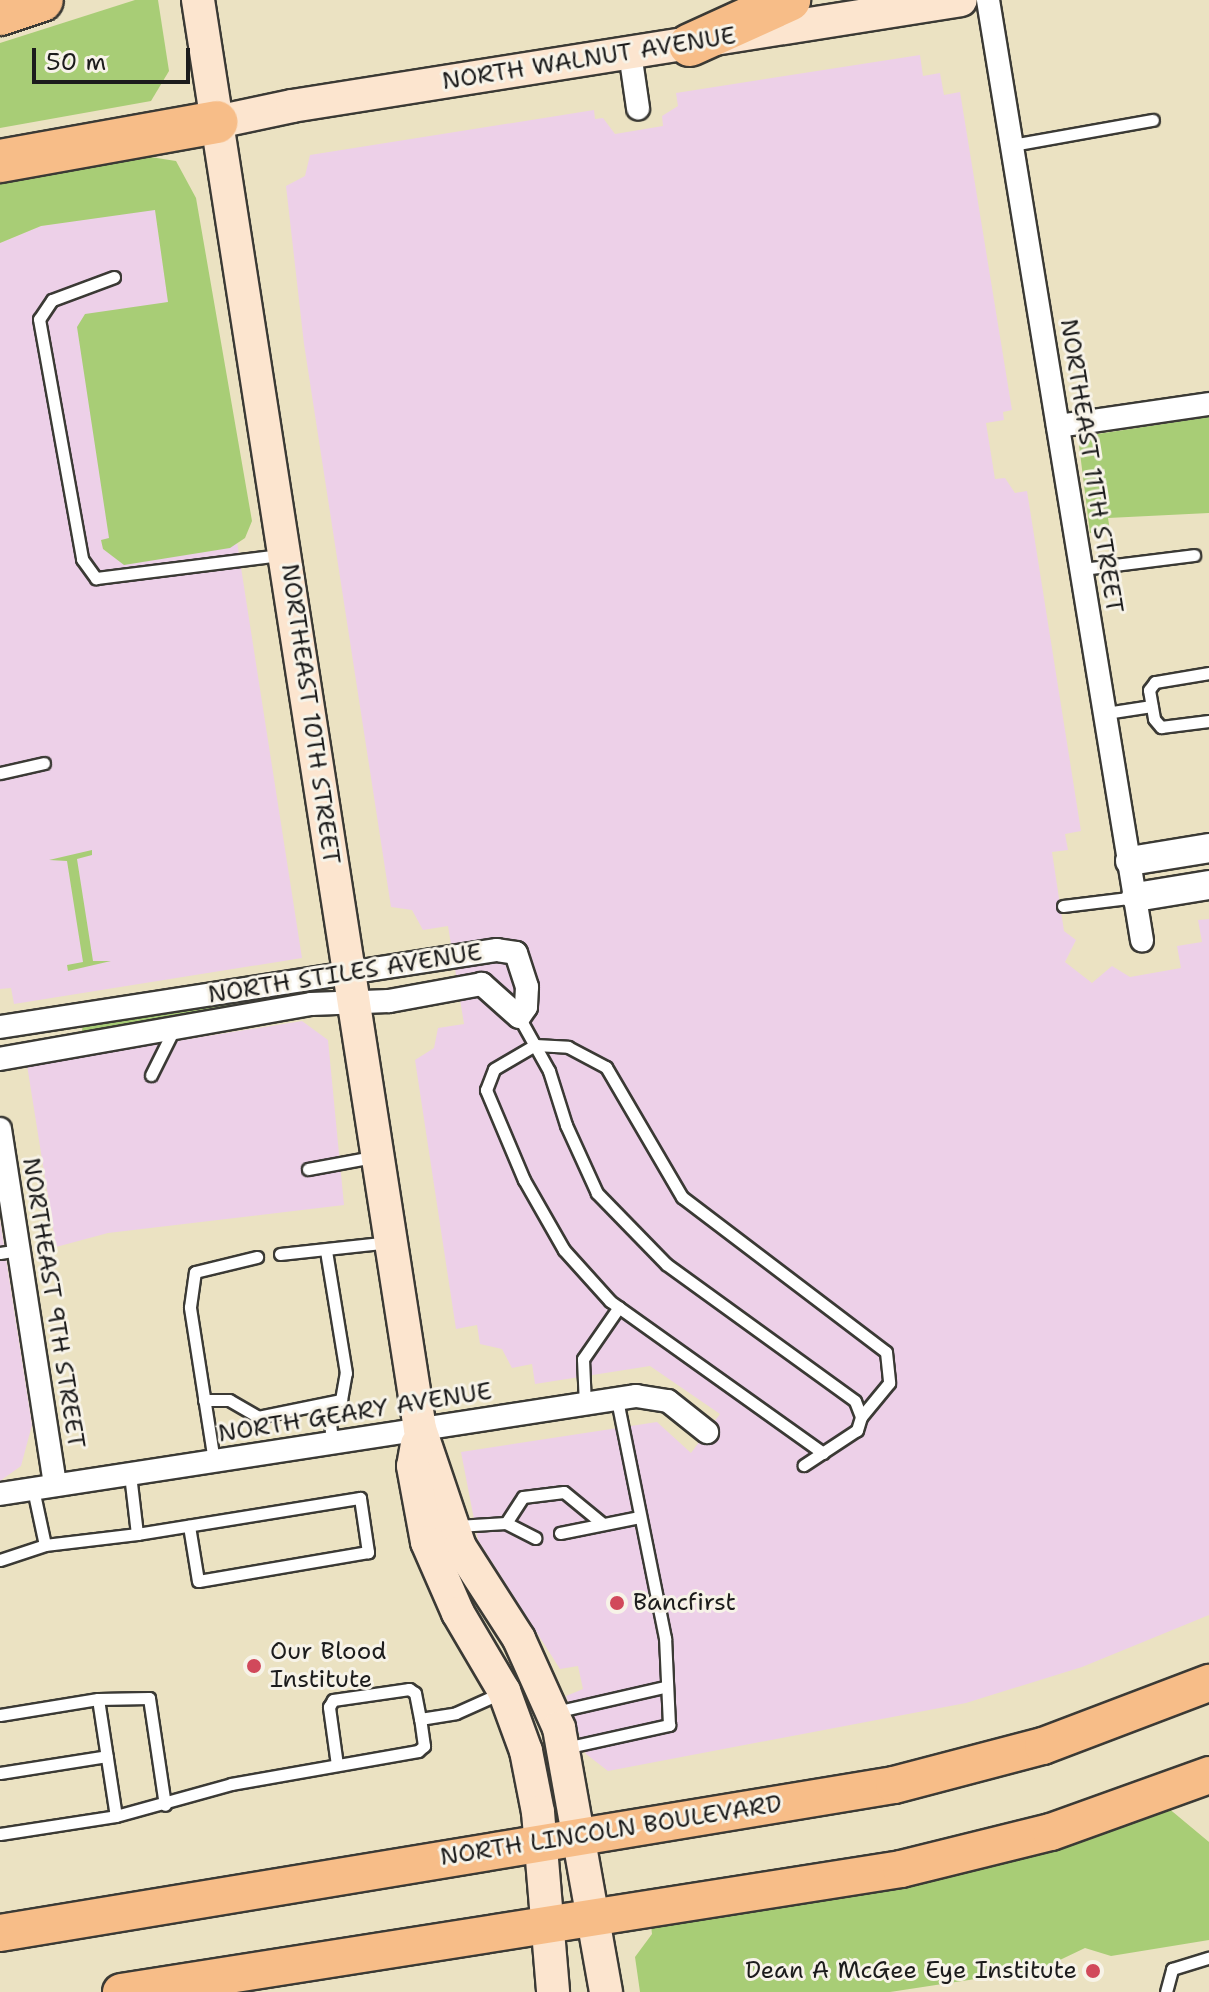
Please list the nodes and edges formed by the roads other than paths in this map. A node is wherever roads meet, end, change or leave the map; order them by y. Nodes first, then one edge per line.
1 (42, 0) edge
2 (198, 0) edge
3 (789, 0) edge
4 (961, 0) edge
5 (988, 0) edge
6 (0, 14) edge
7 (690, 45) junction
8 (630, 53) junction
9 (638, 108) dead end
10 (1153, 120) dead end
11 (217, 122) junction
12 (1012, 145) junction
13 (0, 161) edge
14 (114, 277) dead end
15 (1209, 404) edge
16 (1058, 426) junction
17 (286, 554) junction
18 (1194, 555) dead end
19 (1082, 569) junction
20 (1209, 673) edge
21 (1151, 706) junction
22 (1106, 713) junction
23 (1209, 721) edge
24 (44, 763) dead end
25 (0, 773) edge
26 (1209, 848) edge
27 (1130, 861) junction
28 (1209, 885) edge
29 (1136, 897) junction
30 (1063, 906) dead end
31 (1142, 940) dead end
32 (351, 988) junction
33 (519, 1017) junction
34 (0, 1027) edge
35 (173, 1031) junction
36 (535, 1045) junction
37 (0, 1059) edge
38 (151, 1075) dead end
39 (0, 1129) edge
40 (378, 1156) junction
41 (308, 1169) dead end
42 (390, 1242) junction
43 (326, 1251) junction
44 (9, 1252) edge
45 (280, 1254) dead end
46 (257, 1257) dead end
47 (619, 1307) junction
48 (204, 1400) junction
49 (617, 1400) junction
50 (585, 1405) junction
51 (328, 1407) junction
52 (861, 1417) junction
53 (420, 1429) junction
54 (707, 1432) dead end
55 (332, 1442) junction
56 (823, 1453) junction
57 (214, 1461) junction
58 (804, 1465) dead end
59 (130, 1474) junction
60 (44, 1487) junction
61 (0, 1494) edge
62 (639, 1517) junction
63 (506, 1523) junction
64 (603, 1524) junction
65 (189, 1526) junction
66 (452, 1528) junction
67 (560, 1533) dead end
68 (137, 1534) junction
69 (535, 1538) dead end
70 (45, 1545) junction
71 (0, 1560) edge
72 (664, 1687) junction
73 (1208, 1690) edge
74 (504, 1691) junction
75 (98, 1699) junction
76 (553, 1713) junction
77 (0, 1715) edge
78 (420, 1719) junction
79 (579, 1744) junction
80 (107, 1756) junction
81 (337, 1765) junction
82 (0, 1773) edge
83 (1209, 1775) edge
84 (165, 1805) junction
85 (116, 1816) junction
86 (0, 1834) edge
87 (580, 1835) junction
88 (540, 1841) junction
89 (595, 1918) junction
90 (547, 1925) junction
91 (0, 1933) edge
92 (1209, 1958) edge
93 (121, 1992) edge
94 (553, 1992) edge
95 (606, 1992) edge
96 (1166, 1992) edge

1 - 6 highway
2 - 11 main road, NORTHEAST 10TH STREET
3 - 7 highway
4 - 7 main road, NORTH WALNUT AVENUE
5 - 12 street, NORTHEAST 11TH STREET
7 - 8 main road, NORTH WALNUT AVENUE
8 - 9 street
8 - 11 main road, NORTH WALNUT AVENUE
10 - 12 lane
11 - 13 highway
11 - 17 main road, NORTHEAST 10TH STREET
12 - 16 street, NORTHEAST 11TH STREET
14 - 17 lane
15 - 16 street
16 - 19 street, NORTHEAST 11TH STREET
17 - 32 main road, NORTHEAST 10TH STREET
18 - 19 lane
19 - 22 street, NORTHEAST 11TH STREET
20 - 21 lane
21 - 22 lane
21 - 23 lane
22 - 27 street, NORTHEAST 11TH STREET
24 - 25 lane
26 - 27 street
27 - 29 street, NORTHEAST 11TH STREET
28 - 29 street
29 - 30 lane
29 - 31 street, NORTHEAST 11TH STREET
32 - 33 street, NORTH STILES AVENUE
32 - 33 street, NORTH STILES AVENUE
32 - 34 street, NORTH STILES AVENUE
32 - 35 street, NORTH STILES AVENUE
32 - 40 main road, NORTHEAST 10TH STREET
33 - 36 lane
35 - 37 street, NORTH STILES AVENUE
35 - 38 lane
36 - 47 lane
36 - 52 lane
36 - 52 lane
39 - 44 street, NORTHEAST 9TH STREET
40 - 41 lane
40 - 42 main road, NORTHEAST 10TH STREET
42 - 43 lane
42 - 53 main road, NORTHEAST 10TH STREET
43 - 45 lane
43 - 51 lane
44 - 60 street, NORTHEAST 9TH STREET
46 - 48 lane
47 - 50 lane
47 - 56 lane
48 - 51 lane
48 - 57 lane
49 - 50 street, NORTH GEARY AVENUE
49 - 54 street, NORTH GEARY AVENUE
49 - 62 lane
50 - 53 street, NORTH GEARY AVENUE
51 - 55 lane
52 - 56 lane
53 - 55 street, NORTH GEARY AVENUE
53 - 66 main road, NORTHEAST 10TH STREET
53 - 74 main road, NORTHEAST 10TH STREET
55 - 57 street, NORTH GEARY AVENUE
56 - 58 lane
57 - 59 street, NORTH GEARY AVENUE
59 - 60 street, NORTH GEARY AVENUE
59 - 68 lane
60 - 61 street, NORTH GEARY AVENUE
60 - 70 lane
62 - 64 lane
62 - 72 lane
63 - 64 lane
63 - 66 lane
63 - 69 lane
64 - 67 lane
65 - 65 lane
65 - 68 lane
66 - 76 main road, NORTHEAST 10TH STREET
68 - 70 lane
70 - 71 lane
72 - 76 lane
72 - 79 lane
73 - 87 main road, NORTH LINCOLN BOULEVARD
74 - 78 lane
74 - 88 main road, NORTHEAST 10TH STREET
75 - 77 lane
75 - 80 lane
75 - 84 lane
76 - 79 main road, NORTHEAST 10TH STREET
78 - 81 lane
78 - 81 lane
79 - 87 main road, NORTHEAST 10TH STREET
80 - 82 lane
80 - 85 lane
81 - 84 lane
83 - 89 main road
84 - 85 lane
85 - 86 lane
87 - 88 main road, NORTH LINCOLN BOULEVARD
87 - 89 main road, NORTHEAST 10TH STREET
88 - 90 main road, NORTHEAST 10TH STREET
88 - 91 main road, NORTH LINCOLN BOULEVARD
89 - 90 main road
89 - 95 main road, NORTHEAST 10TH STREET
90 - 93 main road
90 - 94 main road, NORTHEAST 10TH STREET
92 - 96 lane

